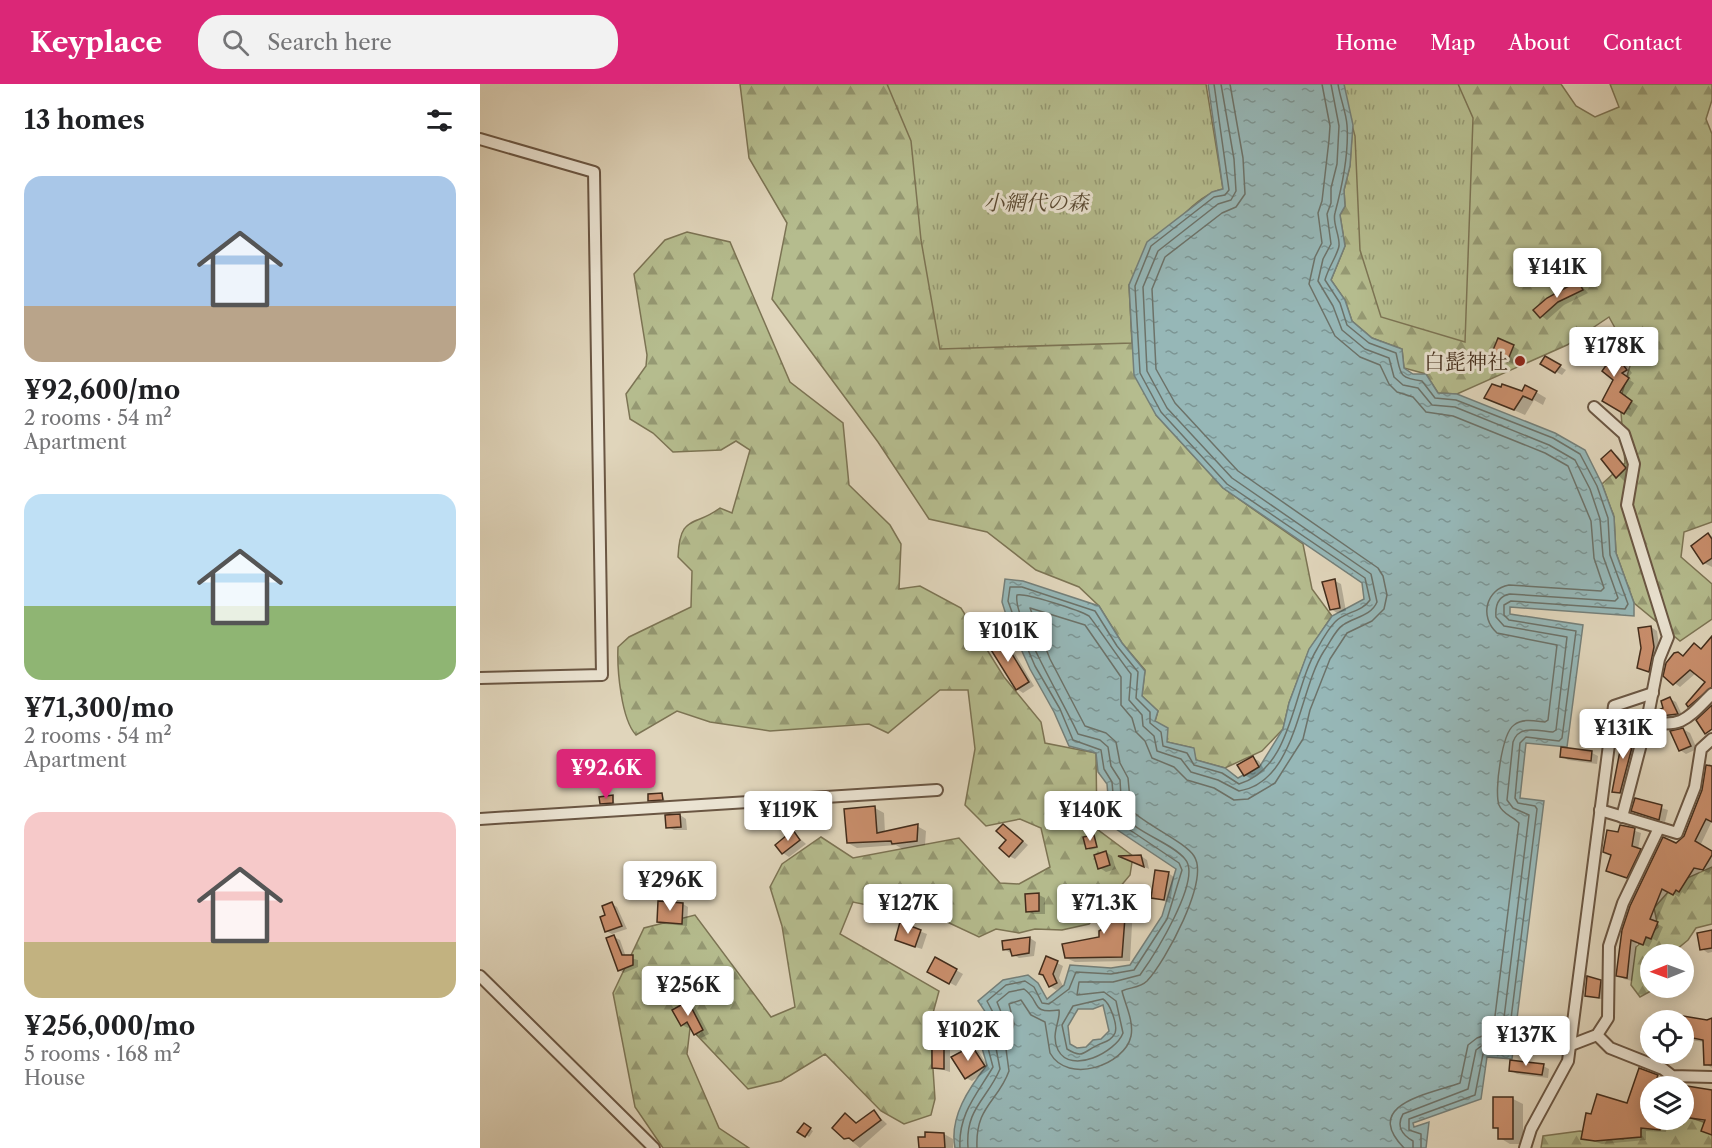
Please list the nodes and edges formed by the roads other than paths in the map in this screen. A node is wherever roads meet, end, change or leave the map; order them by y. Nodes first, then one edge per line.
1 (480, 139) edge
2 (1594, 406) dead end
3 (480, 678) edge
4 (1653, 693) junction
5 (1712, 694) edge
6 (1647, 722) junction
7 (1712, 739) edge
8 (937, 790) dead end
9 (1600, 810) junction
10 (1622, 817) junction
11 (480, 819) edge
12 (1659, 828) junction
13 (480, 975) edge
14 (1597, 1035) junction
15 (1571, 1045) junction
16 (1712, 1077) edge
17 (654, 1148) edge
18 (1526, 1148) edge

1 - 3 street
2 - 4 street
4 - 6 street
4 - 9 street
5 - 6 street
6 - 10 street
7 - 12 street
8 - 11 street
9 - 10 street
9 - 15 street
10 - 12 street
12 - 14 street
13 - 17 street
14 - 15 street
14 - 16 street
15 - 18 street

